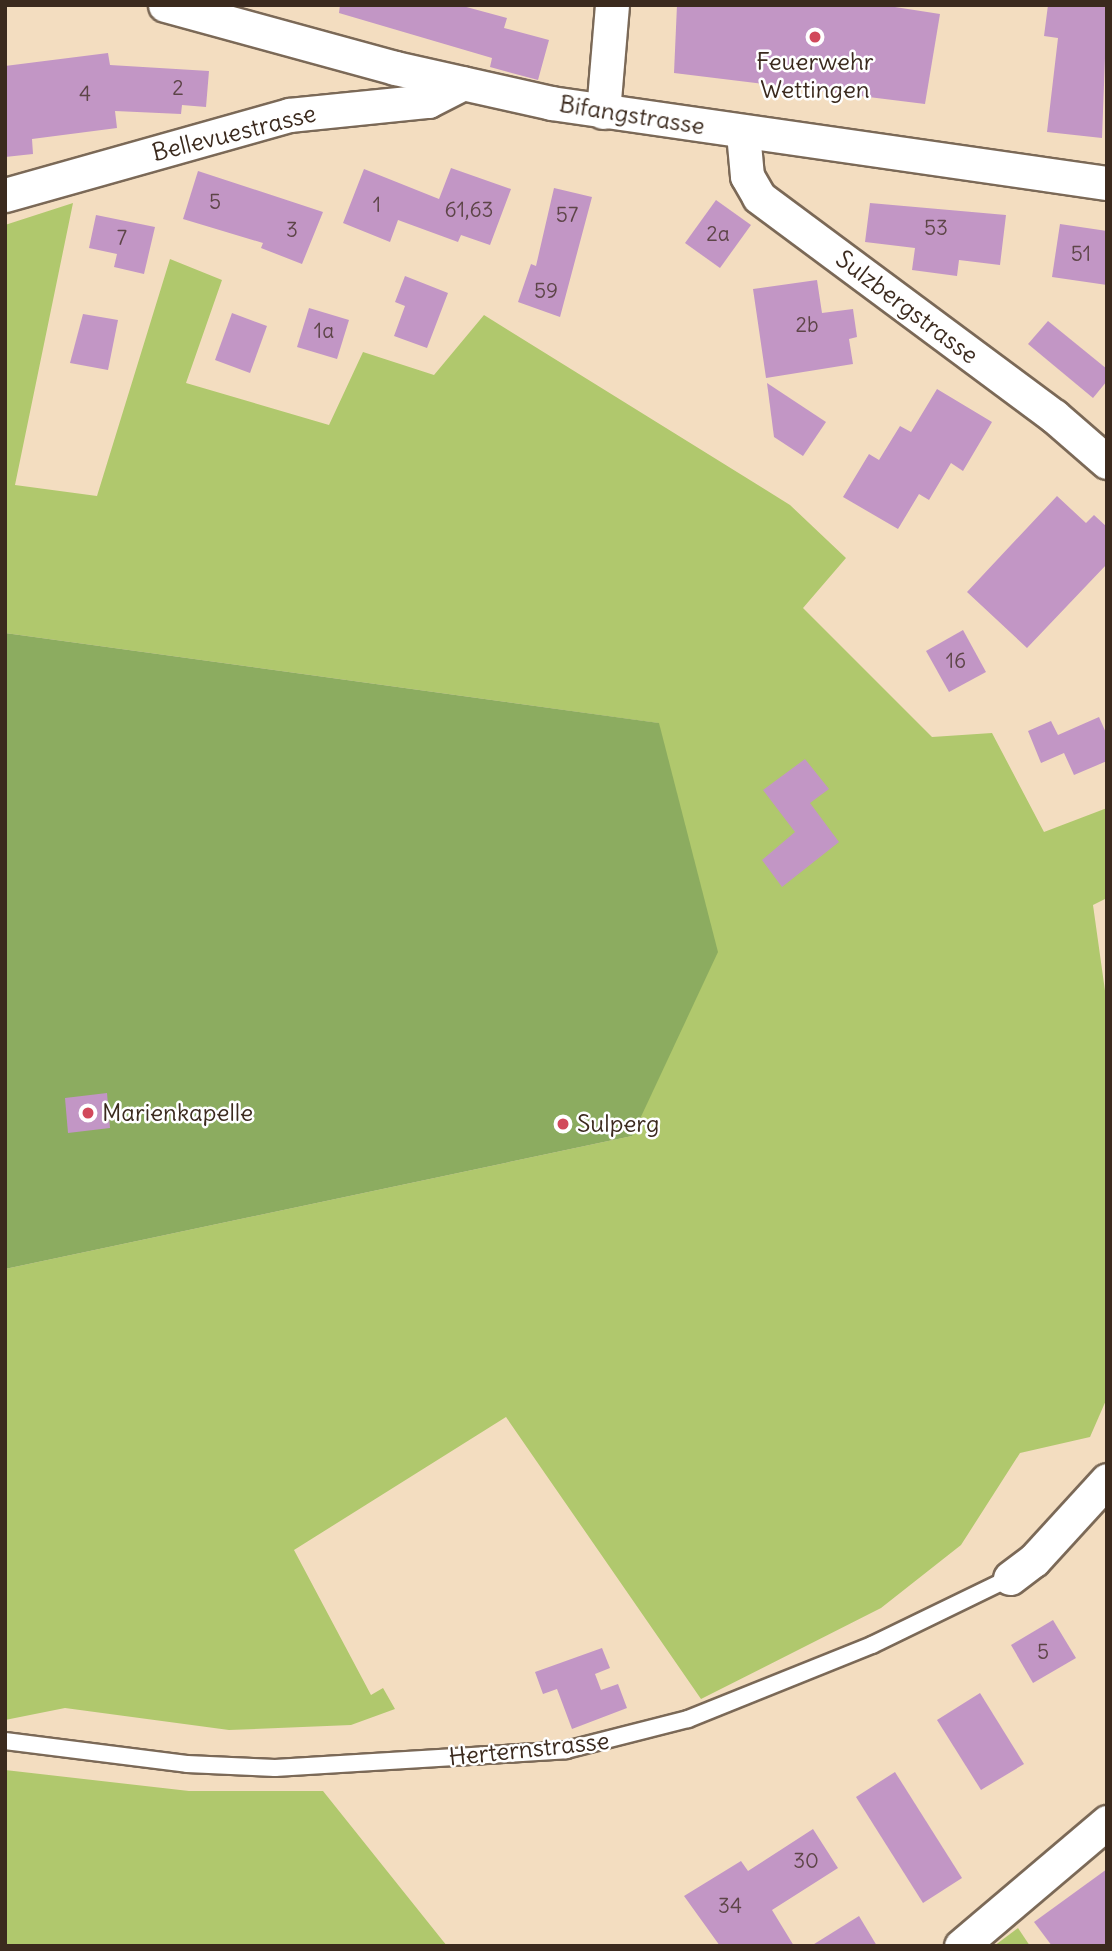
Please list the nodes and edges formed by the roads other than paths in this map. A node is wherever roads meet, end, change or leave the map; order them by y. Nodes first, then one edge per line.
1 (165, 5) edge
2 (612, 5) edge
3 (463, 83) junction
4 (603, 112) junction
5 (743, 133) junction
6 (1107, 183) edge
7 (5, 195) edge
8 (1107, 461) edge
9 (1107, 1480) edge
10 (1010, 1578) joint
11 (5, 1741) edge
12 (1107, 1822) edge
13 (961, 1946) edge

1 - 3 street, Bifangstrasse
2 - 4 street
3 - 4 street, Bifangstrasse
3 - 7 street, Bellevuestrasse
4 - 5 street, Bifangstrasse
5 - 6 street, Bifangstrasse
5 - 8 street, Sulzbergstrasse
9 - 10 street, Herternstrasse
10 - 11 lane, Herternstrasse
12 - 13 street

